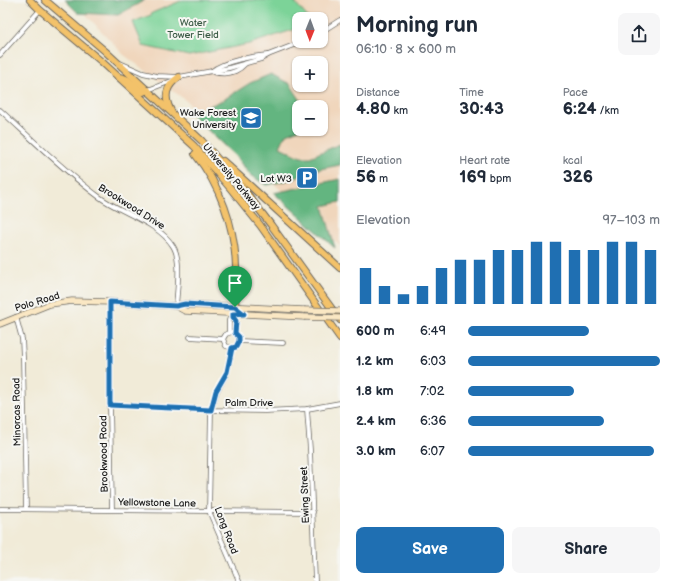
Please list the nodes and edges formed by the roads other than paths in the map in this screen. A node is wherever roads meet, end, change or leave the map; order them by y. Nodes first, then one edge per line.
1 (30, 0) edge
2 (45, 0) edge
3 (40, 10) junction
4 (340, 20) edge
5 (328, 28) edge
6 (292, 46) edge
7 (0, 55) edge
8 (268, 55) junction
9 (114, 60) junction
10 (211, 72) junction
11 (118, 77) junction
12 (180, 77) junction
13 (148, 90) junction
14 (0, 110) edge
15 (171, 112) junction
16 (176, 131) junction
17 (202, 141) junction
18 (340, 268) edge
19 (110, 302) junction
20 (176, 306) junction
21 (235, 307) junction
22 (340, 311) edge
23 (244, 314) junction
24 (233, 315) junction
25 (16, 317) junction
26 (340, 319) edge
27 (0, 324) edge
28 (229, 332) junction
29 (235, 333) junction
30 (190, 337) dead end
31 (340, 338) edge
32 (223, 339) junction
33 (239, 341) junction
34 (283, 343) dead end
35 (232, 348) junction
36 (340, 403) edge
37 (110, 405) junction
38 (307, 409) junction
39 (211, 410) junction
40 (26, 508) junction
41 (0, 509) edge
42 (112, 509) junction
43 (209, 511) junction
44 (313, 512) junction
45 (239, 581) edge
46 (315, 581) edge

1 - 3 main road, University Parkway
2 - 9 main road, University Parkway
3 - 7 street
3 - 11 main road, University Parkway
4 - 5 street
6 - 8 street
8 - 10 street
8 - 10 street
9 - 12 street
9 - 13 main road, University Parkway
10 - 12 street
11 - 13 main road
11 - 16 main road, University Parkway
12 - 13 street
12 - 15 main road
13 - 15 main road, University Parkway
14 - 20 street, Brookwood Drive
15 - 17 main road, University Parkway
16 - 21 main road
16 - 31 main road, University Parkway
17 - 18 main road
17 - 26 main road, University Parkway
19 - 20 main road, Polo Road
19 - 25 main road, Polo Road
19 - 37 street, Brookwood Road
20 - 21 main road, Polo Road
20 - 24 main road, Polo Road
21 - 22 main road, Polo Road, bridge
21 - 23 main road
23 - 24 main road, Polo Road
23 - 26 main road, Polo Road, bridge
24 - 28 street
24 - 29 street
25 - 27 main road, Polo Road
25 - 40 street, Minorcas Road
28 - 29 street
28 - 32 street
29 - 33 street
30 - 32 street
32 - 35 street
33 - 34 street
33 - 35 street
35 - 39 street, Long Road
36 - 38 street, Palm Drive
37 - 39 street, Palm Drive
37 - 42 street, Brookwood Road
38 - 39 street, Palm Drive
38 - 44 street, Ewing Street
39 - 43 street, Long Road
40 - 41 street, Yellowstone Lane
40 - 42 street, Yellowstone Lane
42 - 43 street, Yellowstone Lane
43 - 44 street, Yellowstone Lane
43 - 45 street, Long Road
44 - 46 street, Ewing Street

